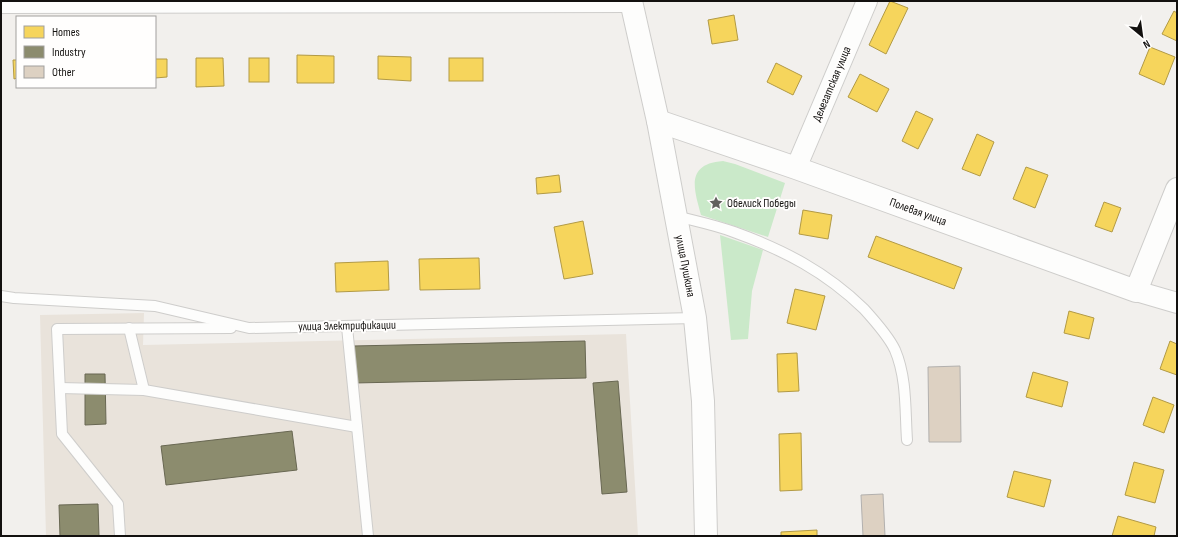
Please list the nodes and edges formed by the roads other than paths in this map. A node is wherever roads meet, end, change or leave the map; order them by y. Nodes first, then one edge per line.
1 (631, 1) edge
2 (867, 1) edge
3 (1, 2) edge
4 (658, 122) junction
5 (796, 168) junction
6 (1177, 189) edge
7 (676, 216) junction
8 (1136, 291) junction
9 (1, 296) edge
10 (1177, 304) edge
11 (696, 318) junction
12 (347, 327) junction
13 (129, 328) junction
14 (249, 328) junction
15 (60, 388) junction
16 (144, 390) junction
17 (357, 427) junction
18 (907, 440) dead end
19 (120, 536) edge
20 (368, 536) edge
21 (706, 536) edge

1 - 3 main road
1 - 4 main road, улица Пушкина
2 - 5 street, Делегатская улица
4 - 5 main road, Полевая улица
4 - 7 main road, улица Пушкина
5 - 8 main road, Полевая улица
6 - 8 main road
7 - 11 main road, улица Пушкина
7 - 18 lane
8 - 10 street, Полевая улица
9 - 14 lane, улица Электрификации
11 - 12 lane, улица Электрификации
11 - 21 main road, улица Пушкина
12 - 14 lane, улица Электрификации
12 - 17 lane
13 - 14 lane
13 - 15 lane
13 - 16 lane
15 - 16 lane
15 - 19 lane
16 - 17 lane
17 - 20 lane

